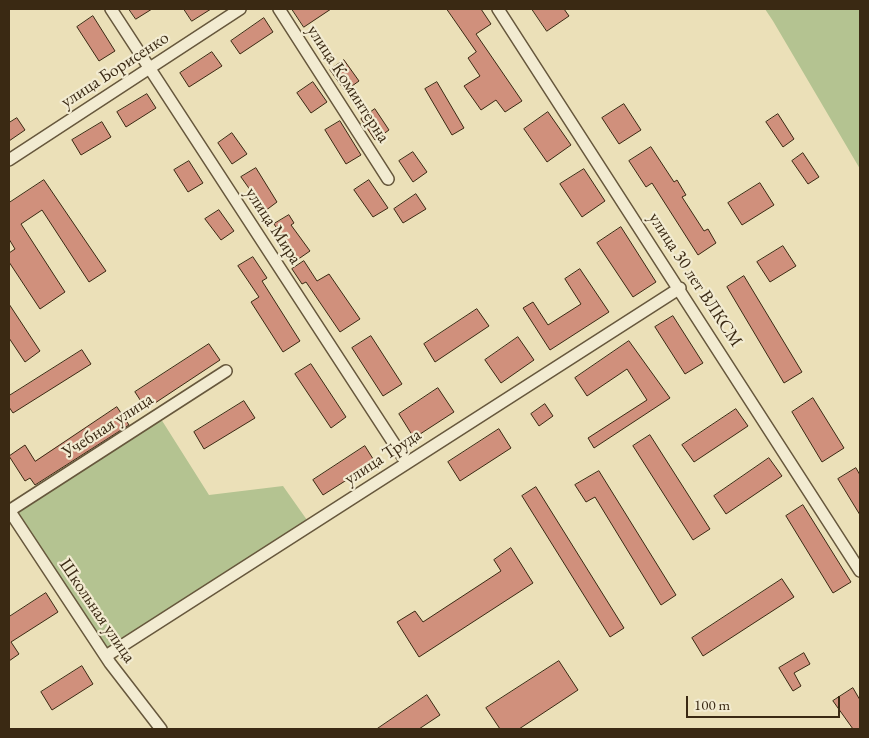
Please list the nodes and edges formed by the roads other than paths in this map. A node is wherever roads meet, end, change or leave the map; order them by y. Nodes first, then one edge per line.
1 (110, 9) edge
2 (240, 9) edge
3 (279, 9) edge
4 (498, 9) edge
5 (148, 68) junction
6 (9, 160) edge
7 (388, 179) dead end
8 (680, 288) junction
9 (226, 371) dead end
10 (406, 462) junction
11 (9, 511) edge
12 (860, 571) edge
13 (106, 656) junction
14 (161, 729) edge

1 - 5 street, улица Мира
2 - 5 street, улица Борисенко
3 - 7 street, улица Коминтерна
4 - 8 street, улица 30 лет ВЛКСМ
5 - 6 street, улица Борисенко
5 - 10 street, улица Мира
8 - 10 street, улица Труда
8 - 12 street, улица 30 лет ВЛКСМ
9 - 11 street, Учебная улица
10 - 13 street, улица Труда
11 - 13 street, Школьная улица
13 - 14 street, Школьная улица

